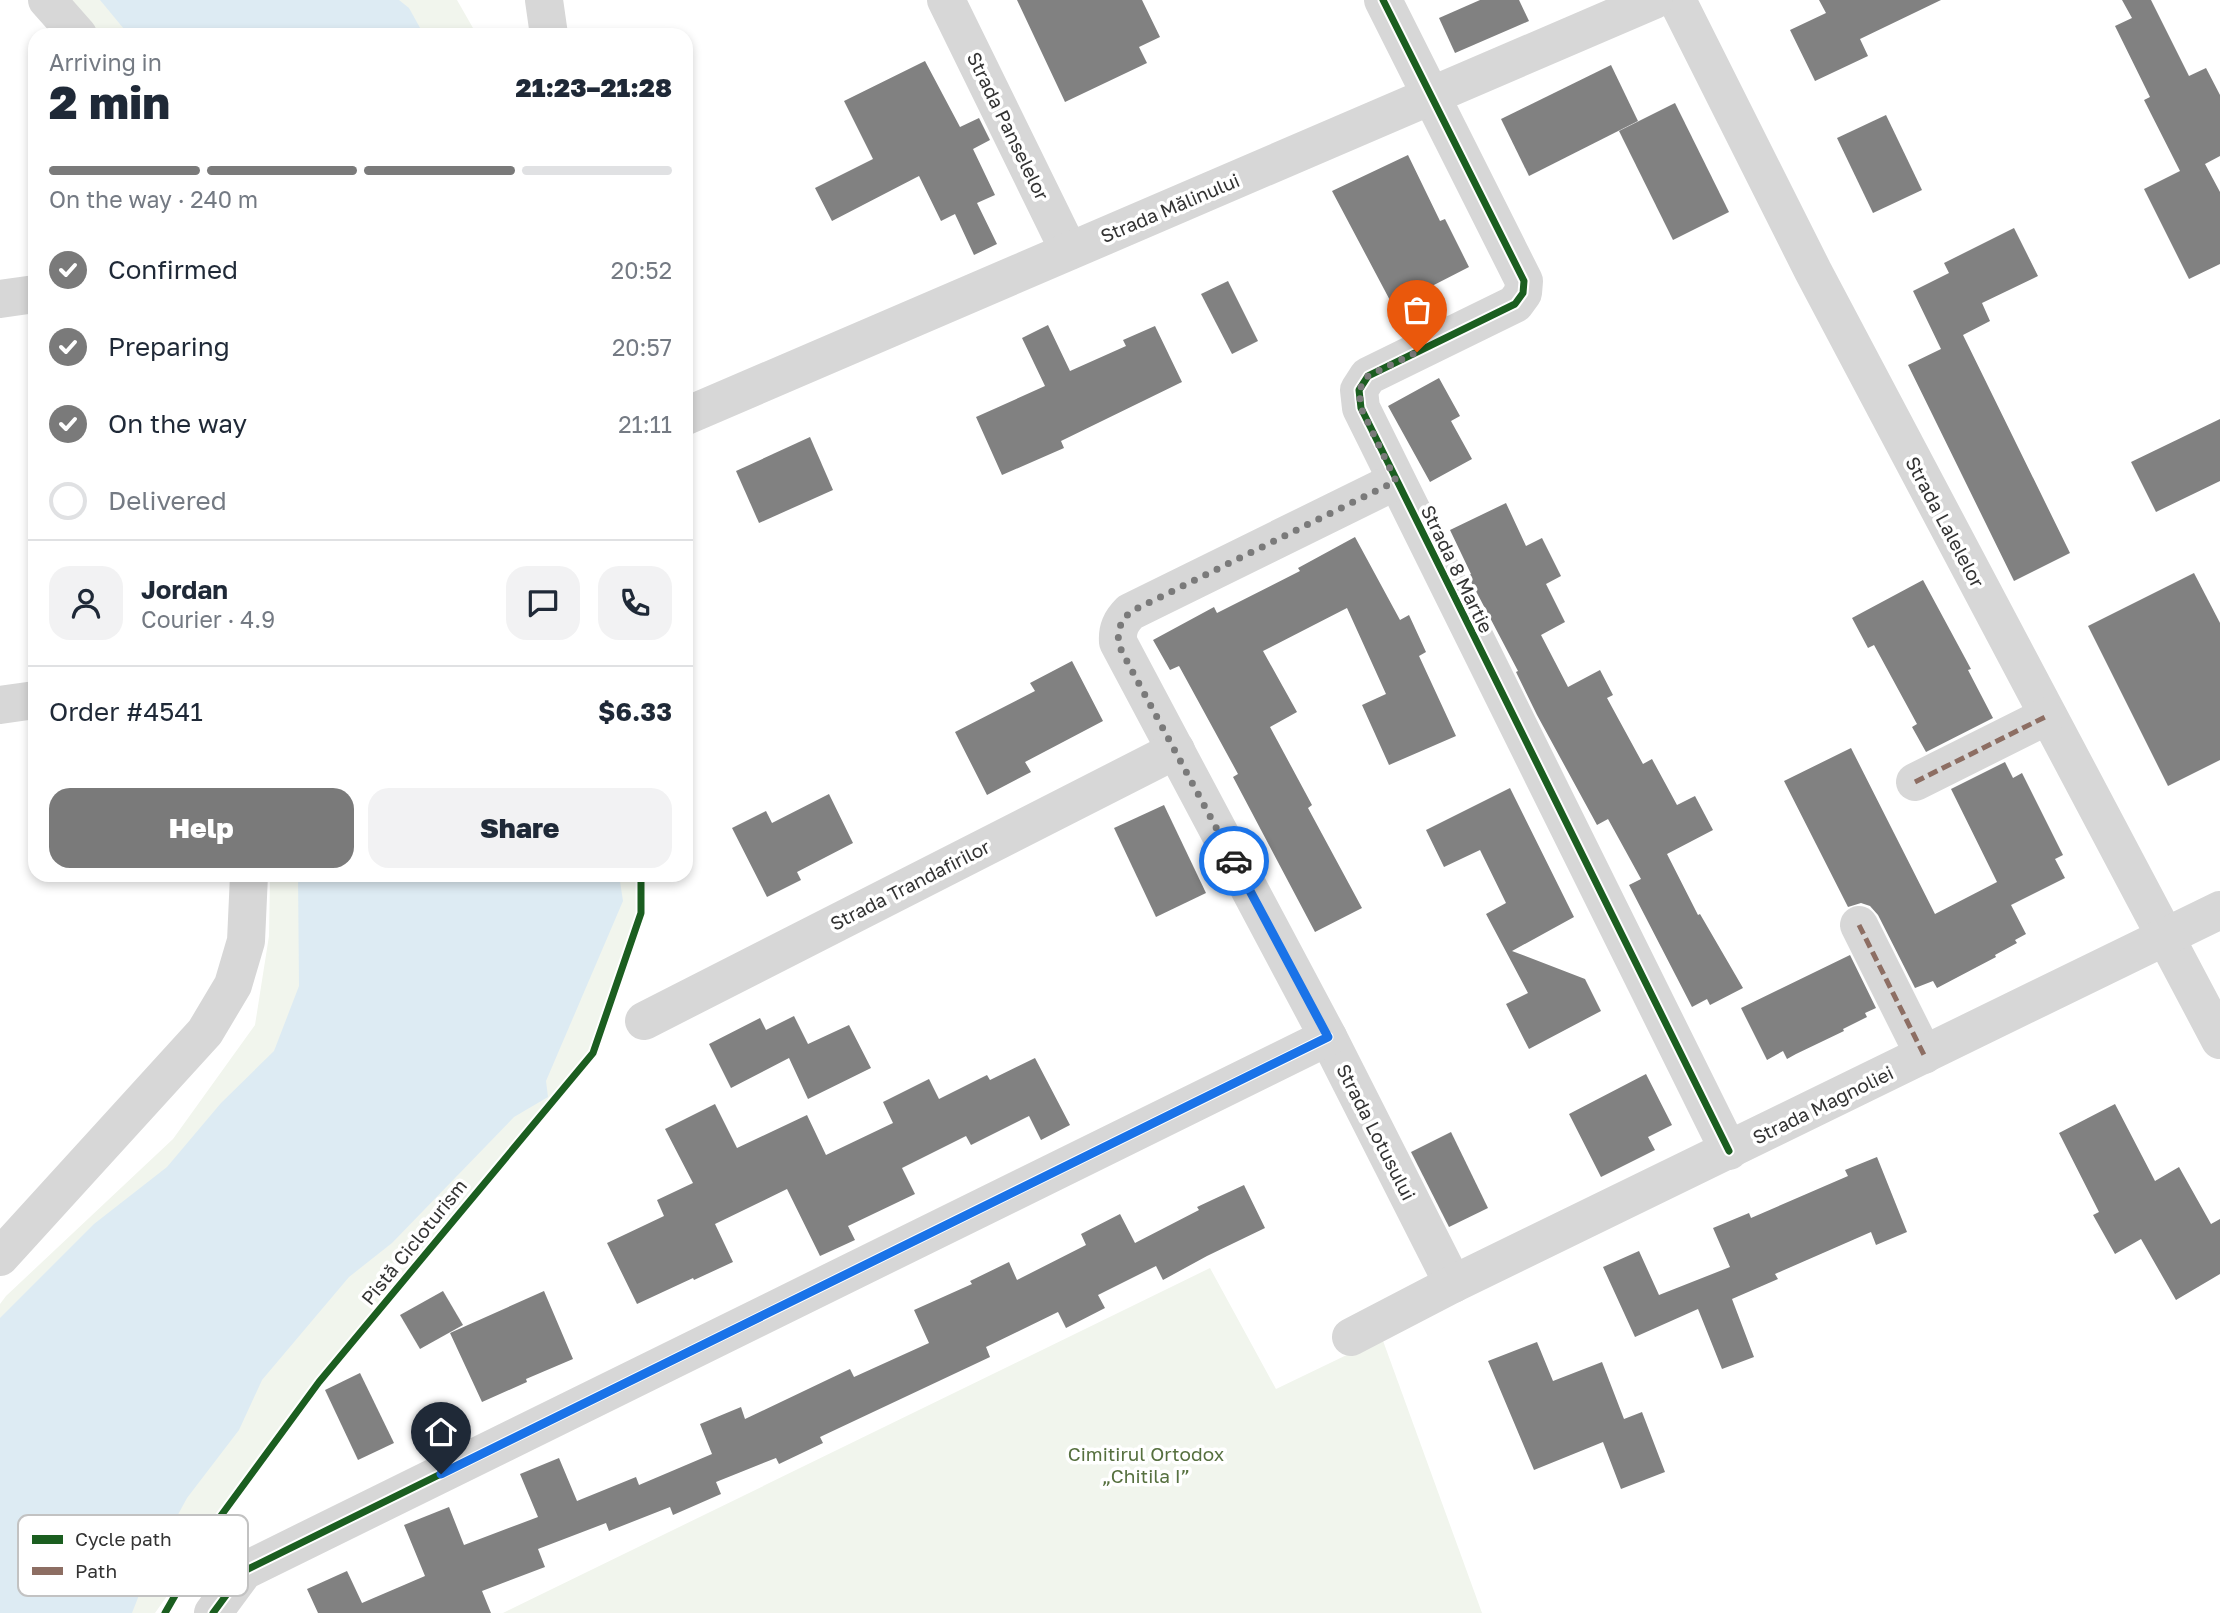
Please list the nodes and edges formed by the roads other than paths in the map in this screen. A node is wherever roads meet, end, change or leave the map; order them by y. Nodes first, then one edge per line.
1 (47, 0) edge
2 (544, 0) edge
3 (946, 0) edge
4 (1383, 0) edge
5 (1654, 0) edge
6 (1678, 0) edge
7 (72, 28) edge
8 (548, 28) edge
9 (1432, 96) junction
10 (1069, 251) junction
11 (28, 295) edge
12 (0, 299) edge
13 (693, 413) edge
14 (1396, 481) junction
15 (28, 701) edge
16 (0, 705) edge
17 (2047, 716) junction
18 (1176, 750) junction
19 (1915, 782) dead end
20 (249, 882) edge
21 (2220, 910) edge
22 (1859, 925) dead end
23 (2165, 938) junction
24 (644, 1021) dead end
25 (1328, 1037) junction
26 (2220, 1040) edge
27 (1924, 1055) junction
28 (1729, 1151) junction
29 (0, 1257) edge
30 (1453, 1284) junction
31 (1351, 1337) dead end
32 (248, 1569) edge
33 (226, 1596) edge
34 (213, 1613) edge

1 - 7 street
2 - 8 street
3 - 10 street, Strada Panselelor
4 - 9 street, Strada 8 Martie
5 - 9 street, Strada Mălinului
6 - 17 street, Strada Lalelelor
9 - 10 street, Strada Mălinului
9 - 14 street, Strada 8 Martie
10 - 13 street, Strada Mălinului
11 - 12 street
14 - 18 street, Strada Lotusului
14 - 28 street, Strada 8 Martie
15 - 16 street
17 - 19 street
17 - 23 street, Strada Lalelelor
18 - 24 street, Strada Trandafirilor
18 - 25 street, Strada Lotusului
20 - 29 street
21 - 23 street, Strada Magnoliei
22 - 27 street
23 - 26 street, Strada Lalelelor
23 - 27 street, Strada Magnoliei
25 - 30 street, Strada Lotusului
25 - 32 street
27 - 28 street, Strada Magnoliei
28 - 30 street, Strada Magnoliei
30 - 31 street, Strada Magnoliei
33 - 34 street

